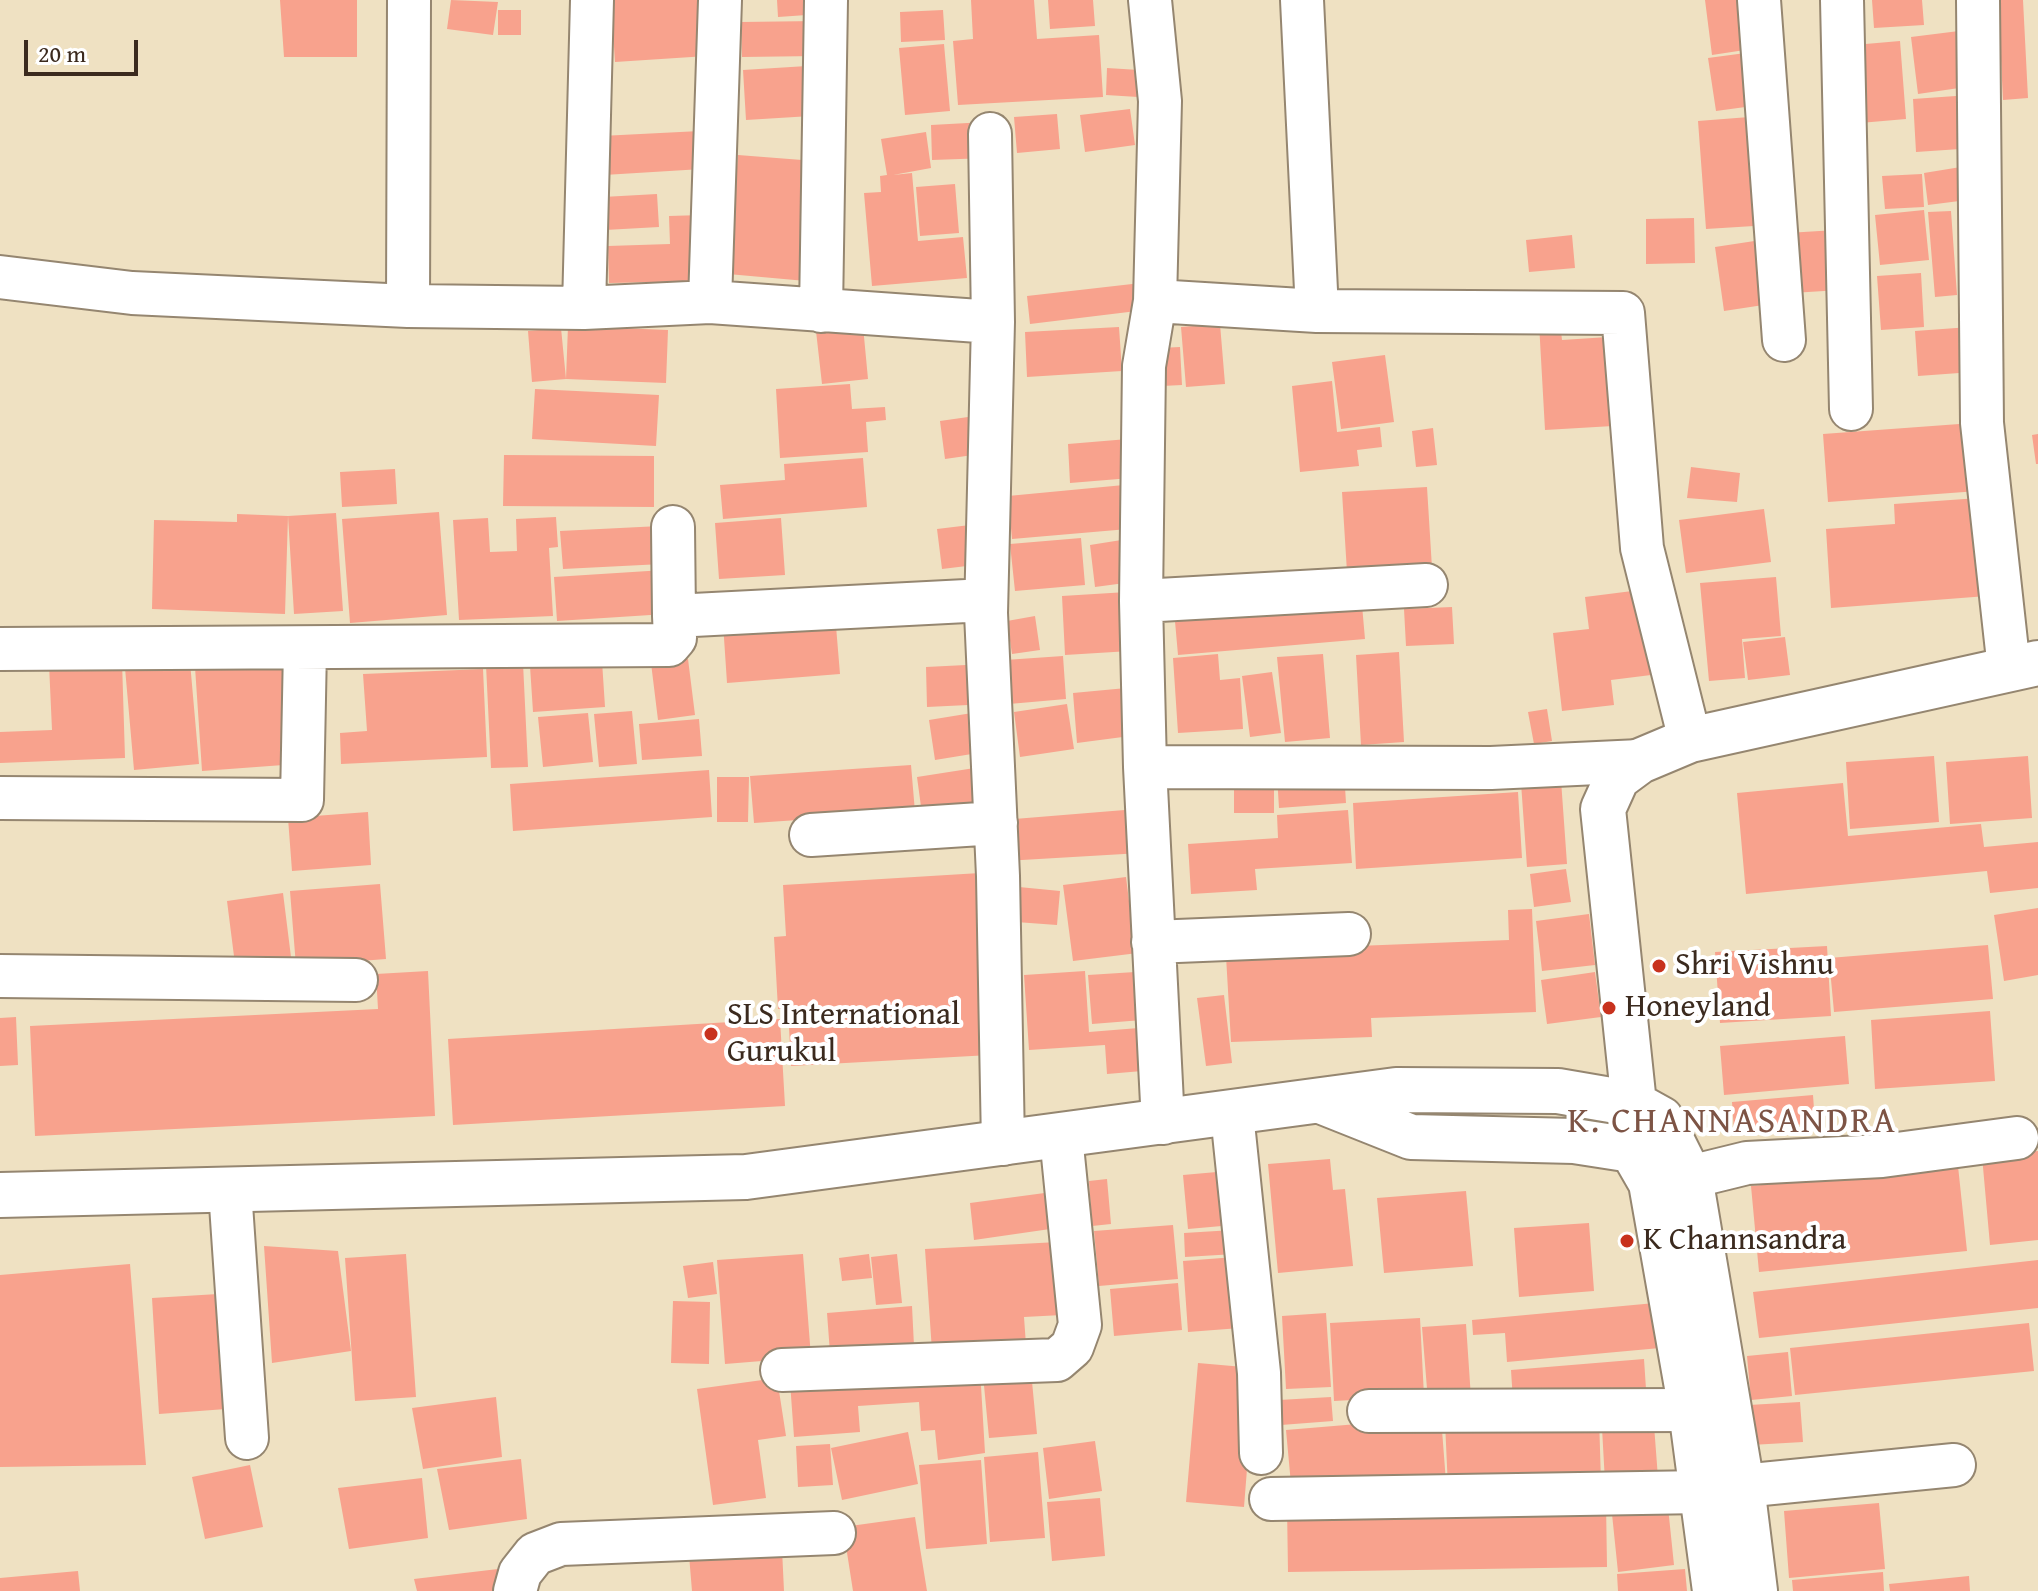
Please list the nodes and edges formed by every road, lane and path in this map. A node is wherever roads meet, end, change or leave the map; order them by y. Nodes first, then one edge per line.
1 (409, 0) edge
2 (592, 0) edge
3 (720, 0) edge
4 (826, 0) edge
5 (1150, 0) edge
6 (1302, 0) edge
7 (1759, 0) edge
8 (1842, 0) edge
9 (1978, 0) edge
10 (990, 134) dead end
11 (0, 277) edge
12 (1155, 301) junction
13 (710, 302) junction
14 (408, 306) junction
15 (584, 308) junction
16 (821, 311) junction
17 (1317, 311) junction
18 (993, 322) junction
19 (1784, 340) dead end
20 (1851, 409) dead end
21 (673, 527) dead end
22 (1426, 585) dead end
23 (986, 600) junction
24 (1141, 601) junction
25 (674, 616) junction
26 (305, 648) junction
27 (0, 649) edge
28 (2024, 666) edge
29 (1690, 740) junction
30 (1640, 761) junction
31 (1145, 767) junction
32 (0, 798) edge
33 (996, 823) junction
34 (811, 835) dead end
35 (1349, 934) dead end
36 (1153, 942) junction
37 (0, 976) edge
38 (356, 980) dead end
39 (1323, 1102) junction
40 (1634, 1104) junction
41 (1232, 1114) junction
42 (1163, 1123) junction
43 (1061, 1136) junction
44 (2017, 1138) dead end
45 (1003, 1144) junction
46 (1632, 1150) junction
47 (1690, 1177) junction
48 (230, 1190) junction
49 (0, 1195) edge
50 (1700, 1352) junction
51 (782, 1370) dead end
52 (1691, 1410) junction
53 (1369, 1411) dead end
54 (247, 1438) dead end
55 (1261, 1453) dead end
56 (1954, 1465) dead end
57 (1722, 1489) junction
58 (1271, 1499) dead end
59 (834, 1533) dead end
60 (515, 1591) edge
61 (1715, 1591) edge
62 (1755, 1591) edge

1 - 14 street
2 - 15 street
3 - 13 street
4 - 16 street
5 - 12 street
6 - 17 street
7 - 19 street
8 - 20 street
9 - 28 street
10 - 18 street
11 - 14 street
12 - 17 street
12 - 24 street
13 - 15 street
13 - 16 street
14 - 15 street
16 - 18 street
17 - 29 street
18 - 23 street
21 - 25 street
22 - 24 street
23 - 25 street
23 - 33 street
24 - 31 street
25 - 26 street
26 - 27 street
26 - 32 street
28 - 29 main road
29 - 30 main road
30 - 31 street
30 - 40 main road
31 - 36 street
33 - 34 street
33 - 45 street
35 - 36 street
36 - 42 street
37 - 38 street
39 - 40 main road
39 - 41 main road
39 - 46 main road
40 - 46 main road
40 - 47 main road
41 - 42 main road
41 - 55 street
42 - 43 main road
43 - 45 main road
43 - 51 street
44 - 47 street
45 - 48 main road
46 - 50 main road
47 - 50 main road
48 - 49 main road
48 - 54 street
50 - 52 main road
50 - 57 main road
52 - 53 street
52 - 57 main road
56 - 57 street
57 - 58 street
57 - 61 main road
57 - 62 main road
59 - 60 street

